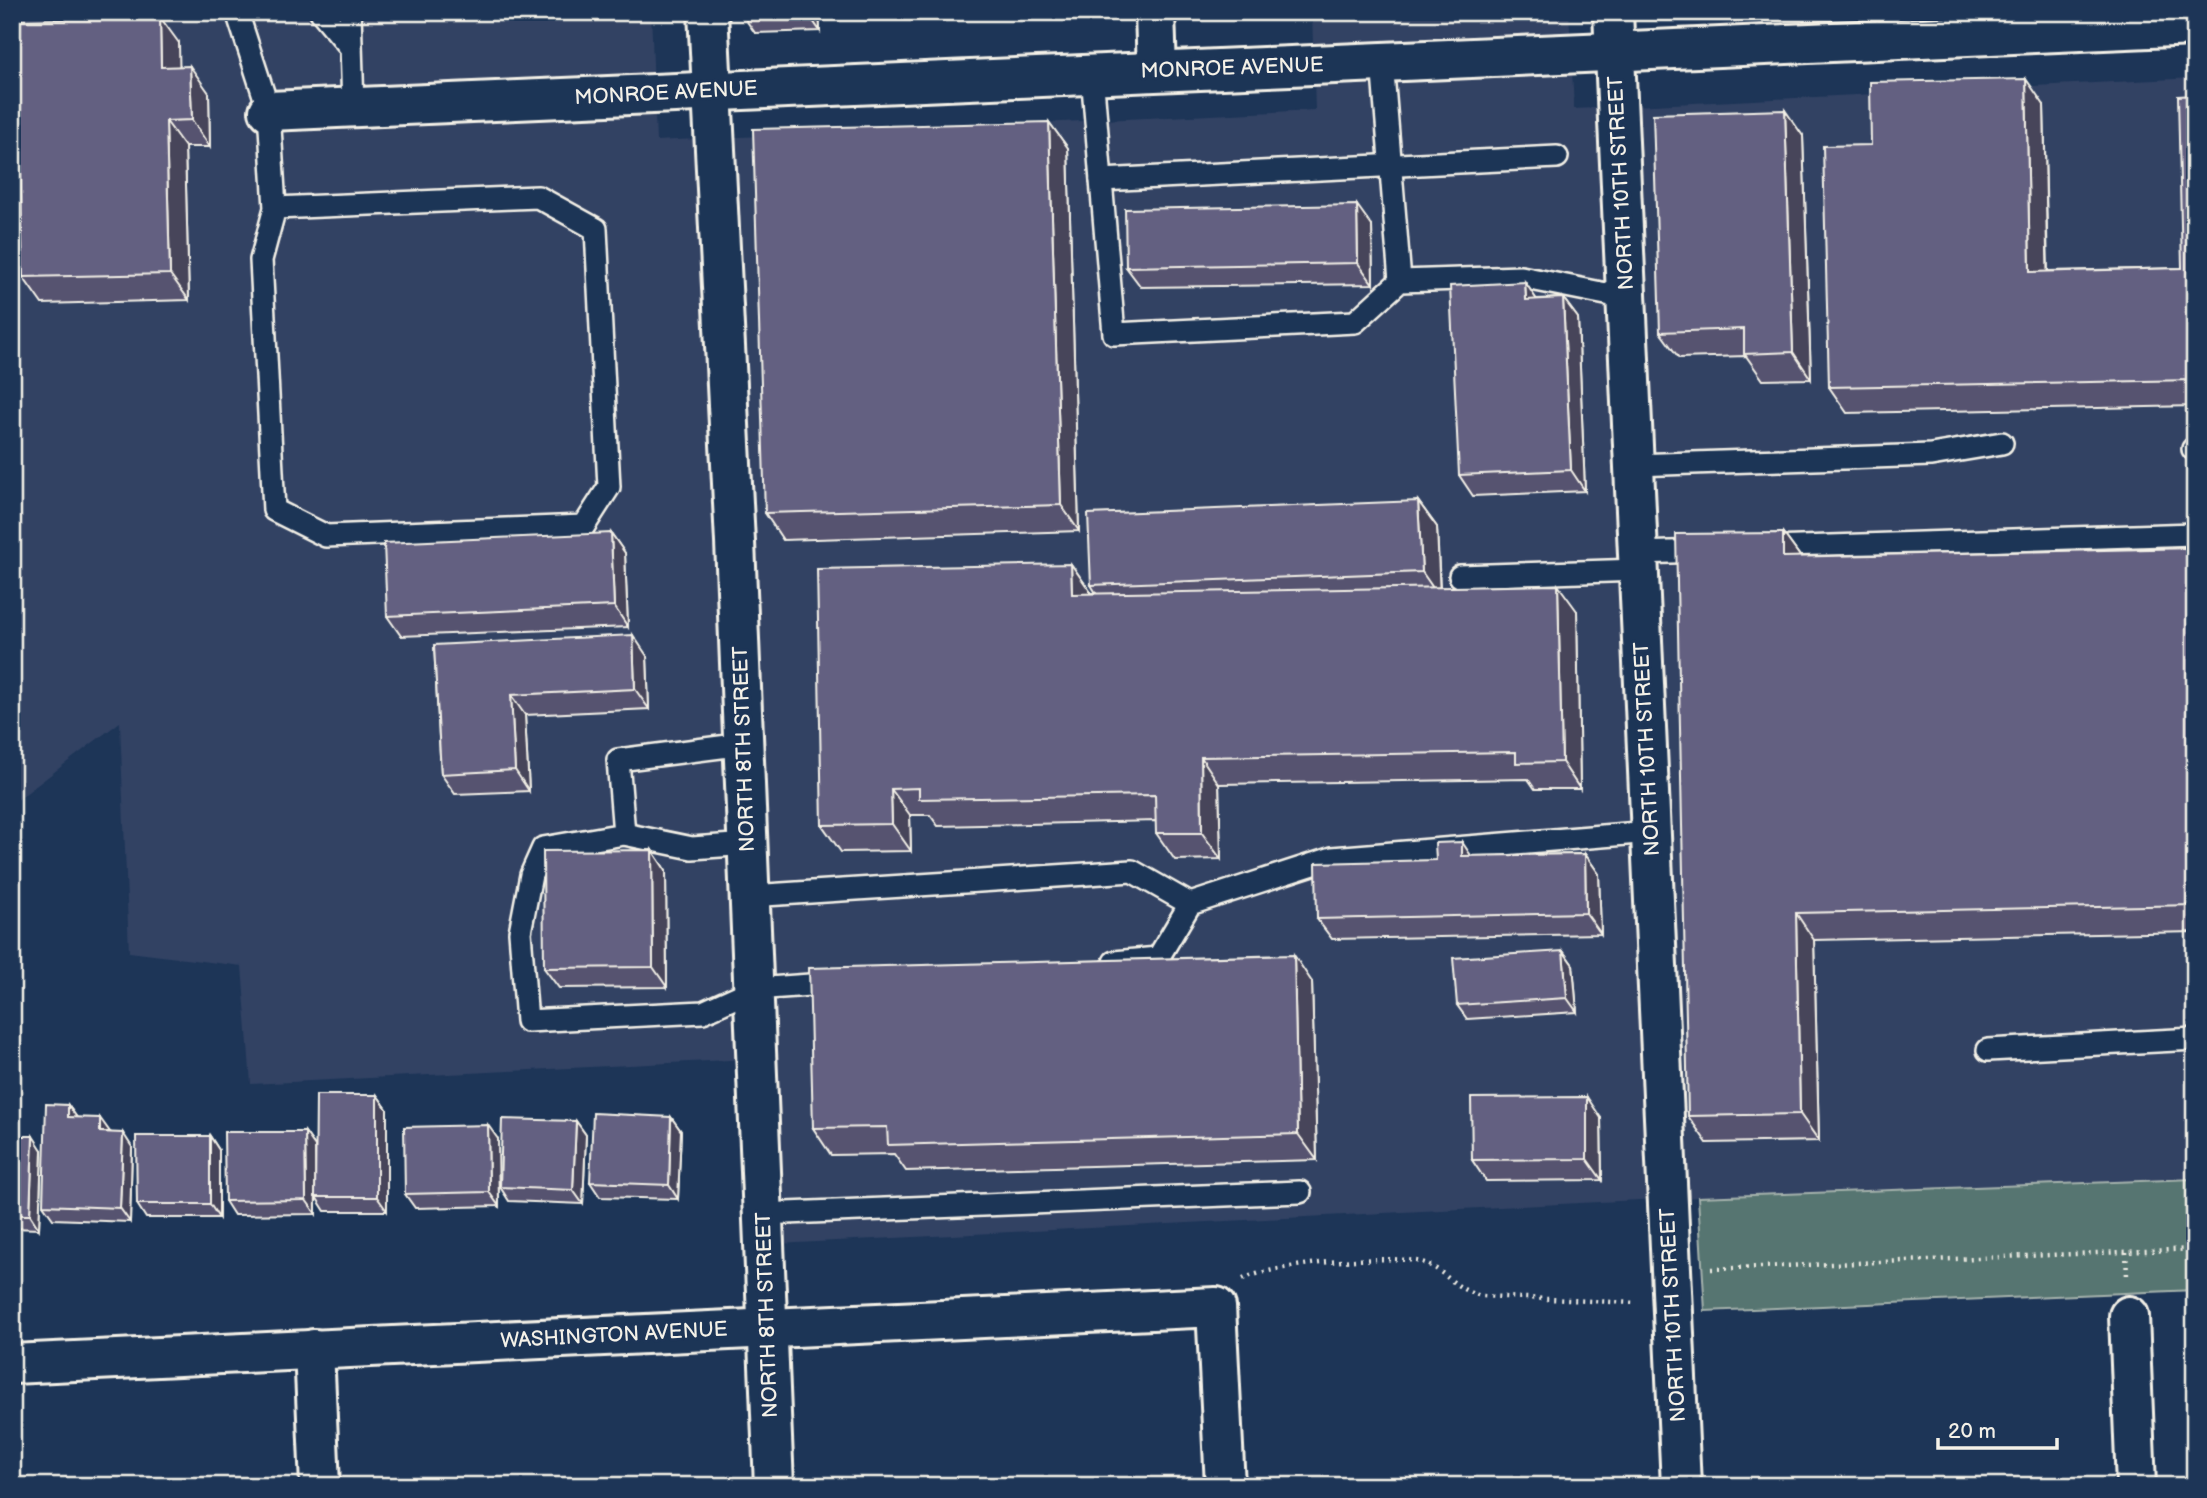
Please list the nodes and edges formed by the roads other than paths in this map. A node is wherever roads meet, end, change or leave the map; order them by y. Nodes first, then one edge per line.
1 (237, 12) edge
2 (321, 12) edge
3 (349, 12) edge
4 (708, 12) edge
5 (1154, 12) edge
6 (1613, 12) edge
7 (2067, 22) edge
8 (2195, 26) edge
9 (351, 48) junction
10 (1615, 51) junction
11 (1382, 61) junction
12 (1157, 71) junction
13 (1092, 74) junction
14 (712, 91) junction
15 (353, 107) junction
16 (269, 110) junction
17 (1557, 157) dead end
18 (1390, 165) junction
19 (1101, 180) junction
20 (275, 208) junction
21 (1400, 281) junction
22 (1626, 299) junction
23 (2002, 443) dead end
24 (1634, 465) junction
25 (2195, 534) edge
26 (1752, 549) edge
27 (1726, 550) edge
28 (1638, 562) junction
29 (1460, 576) dead end
30 (744, 744) junction
31 (1651, 832) junction
32 (624, 834) junction
33 (748, 844) junction
34 (750, 896) junction
35 (1190, 904) junction
36 (1088, 964) edge
37 (865, 981) edge
38 (754, 989) junction
39 (2195, 1039) edge
40 (1988, 1050) dead end
41 (1300, 1192) dead end
42 (762, 1214) junction
43 (2129, 1316) dead end
44 (767, 1328) junction
45 (314, 1349) junction
46 (12, 1364) edge
47 (320, 1486) edge
48 (774, 1486) edge
49 (1225, 1486) edge
50 (1681, 1486) edge
51 (2137, 1486) edge

1 - 16 lane
2 - 9 lane
3 - 9 lane
4 - 14 street, NORTH 8TH STREET
5 - 12 street
6 - 10 street, NORTH 10TH STREET
7 - 8 street, MONROE AVENUE
7 - 10 street, MONROE AVENUE
9 - 15 lane
10 - 11 street, MONROE AVENUE
10 - 22 street, NORTH 10TH STREET
11 - 12 street, MONROE AVENUE
11 - 18 lane
12 - 13 street, MONROE AVENUE
13 - 14 street, MONROE AVENUE
13 - 19 lane
14 - 15 street, MONROE AVENUE
14 - 30 street, NORTH 8TH STREET
15 - 16 street, MONROE AVENUE
16 - 20 lane
17 - 18 lane
18 - 19 lane
18 - 21 lane
19 - 21 lane
20 - 20 lane
21 - 22 lane
22 - 24 street, NORTH 10TH STREET
23 - 24 lane
24 - 28 street, NORTH 10TH STREET
25 - 26 lane
27 - 28 lane
28 - 29 lane
28 - 31 street, NORTH 10TH STREET
30 - 32 lane
30 - 33 street, NORTH 8TH STREET
31 - 35 lane
31 - 50 street, NORTH 10TH STREET
32 - 33 lane
32 - 38 lane
33 - 34 street, NORTH 8TH STREET
34 - 35 lane
34 - 38 street, NORTH 8TH STREET
35 - 36 lane
37 - 38 lane
38 - 42 street, NORTH 8TH STREET
39 - 40 lane
41 - 42 lane
42 - 44 street, NORTH 8TH STREET
43 - 51 street
44 - 45 street, WASHINGTON AVENUE
44 - 48 street, NORTH 8TH STREET
44 - 49 street, WASHINGTON AVENUE
45 - 46 street, WASHINGTON AVENUE
45 - 47 street

